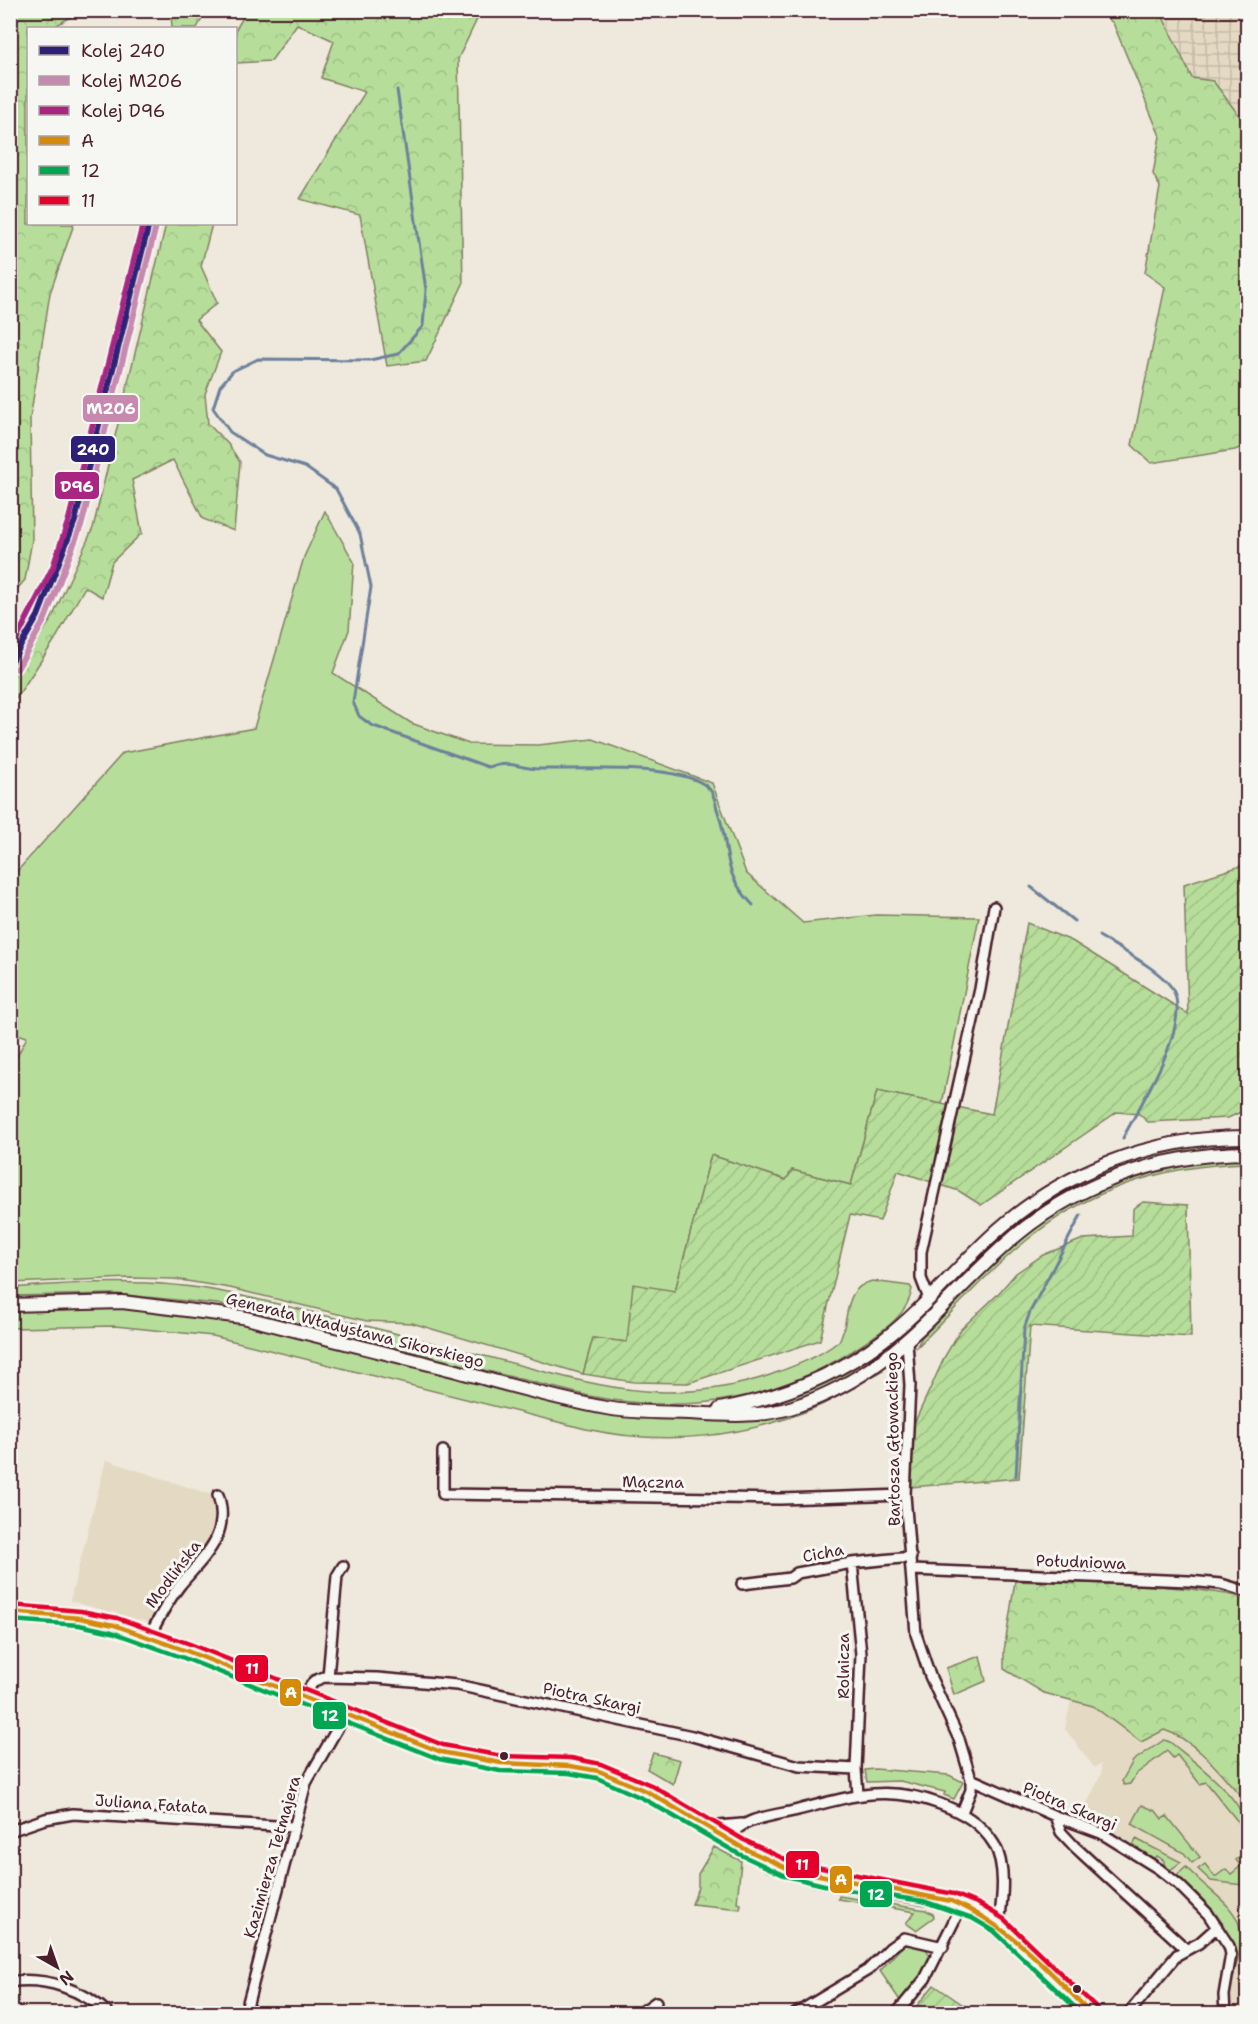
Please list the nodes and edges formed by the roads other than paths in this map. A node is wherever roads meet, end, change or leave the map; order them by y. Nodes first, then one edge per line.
1 (994, 906) dead end
2 (1248, 1137) edge
3 (1248, 1153) edge
4 (929, 1299) junction
5 (10, 1305) edge
6 (907, 1342) junction
7 (688, 1413) junction
8 (443, 1451) dead end
9 (218, 1494) dead end
10 (905, 1494) junction
11 (911, 1557) junction
12 (852, 1563) junction
13 (343, 1566) dead end
14 (912, 1570) junction
15 (742, 1584) dead end
16 (1248, 1592) edge
17 (10, 1612) edge
18 (149, 1636) junction
19 (328, 1677) junction
20 (303, 1697) junction
21 (345, 1715) junction
22 (856, 1769) junction
23 (971, 1779) junction
24 (858, 1794) junction
25 (962, 1812) junction
26 (1055, 1816) junction
27 (742, 1824) junction
28 (293, 1827) junction
29 (707, 1827) junction
30 (10, 1832) edge
31 (728, 1839) junction
32 (962, 1905) junction
33 (999, 1925) junction
34 (1217, 1927) junction
35 (943, 1947) junction
36 (1186, 1948) junction
37 (10, 1982) edge
38 (656, 2002) dead end
39 (109, 2013) edge
40 (245, 2013) edge
41 (639, 2013) edge
42 (795, 2013) edge
43 (896, 2013) edge
44 (1093, 2013) edge
45 (1128, 2013) edge
46 (1225, 2013) edge

1 - 4 street
2 - 4 main road, Generała Władysława Sikorskiego
3 - 6 main road, Generała Władysława Sikorskiego
4 - 7 main road, Generała Władysława Sikorskiego
5 - 7 main road, Generała Władysława Sikorskiego
6 - 7 main road, Generała Władysława Sikorskiego
6 - 10 street, Bartosza Głowackiego
8 - 10 street, Mączna
9 - 18 street, Modlińska
10 - 11 street, Bartosza Głowackiego
11 - 12 street, Cicha
11 - 14 street, Bartosza Głowackiego
12 - 15 street, Cicha
12 - 22 street, Rolnicza
13 - 19 street
14 - 16 street, Południowa
14 - 23 street, Bartosza Głowackiego
17 - 18 street
18 - 20 street
19 - 20 street
19 - 22 street, Piotra Skargi
20 - 21 street
21 - 28 street, Kazimierza Tetmajera
21 - 29 street
22 - 24 street
23 - 25 street
23 - 26 street, Piotra Skargi
24 - 25 street
24 - 27 street
25 - 33 street
26 - 34 street, Piotra Skargi
26 - 36 street
27 - 29 street
27 - 31 street
28 - 30 street, Juliana Fałata
28 - 40 street, Kazimierza Tetmajera
29 - 31 street
31 - 32 street
32 - 33 street
32 - 35 street
33 - 44 street
34 - 36 street
34 - 46 street, Piotra Skargi
35 - 42 street
35 - 43 street
36 - 45 street
37 - 39 street
38 - 41 street

